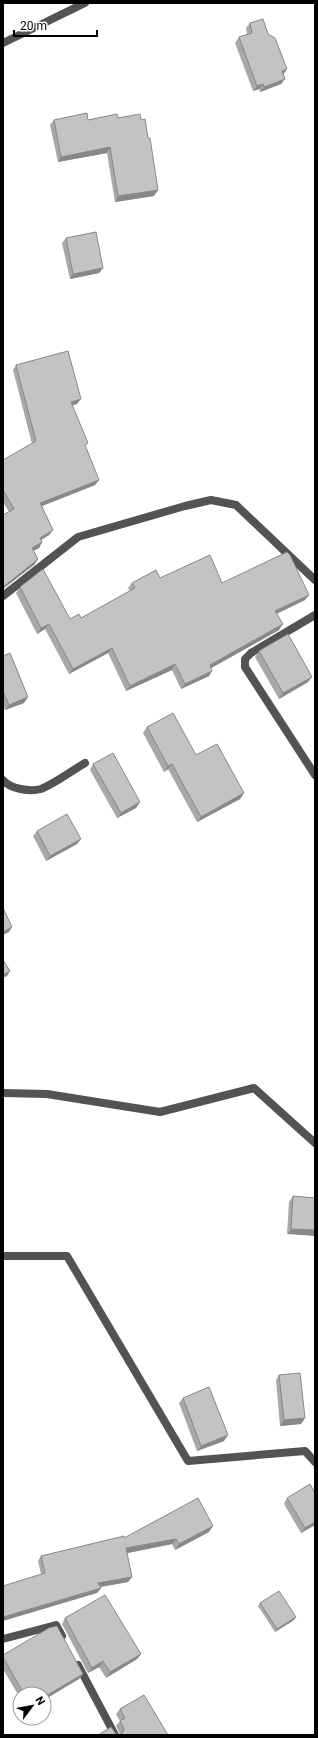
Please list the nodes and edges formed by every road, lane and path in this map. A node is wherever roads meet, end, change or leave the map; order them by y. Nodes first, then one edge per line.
1 (85, 3) edge
2 (3, 43) edge
3 (315, 580) edge
4 (3, 596) edge
5 (315, 615) edge
6 (85, 764) dead end
7 (315, 775) edge
8 (3, 780) edge
9 (3, 1093) edge
10 (315, 1143) edge
11 (3, 1256) edge
12 (315, 1462) edge
13 (3, 1639) edge
14 (67, 1646) edge
15 (74, 1660) edge
16 (116, 1735) edge

1 - 2 street
3 - 4 street
5 - 7 street
6 - 8 street
9 - 10 street
11 - 12 street
13 - 14 street
15 - 16 street

